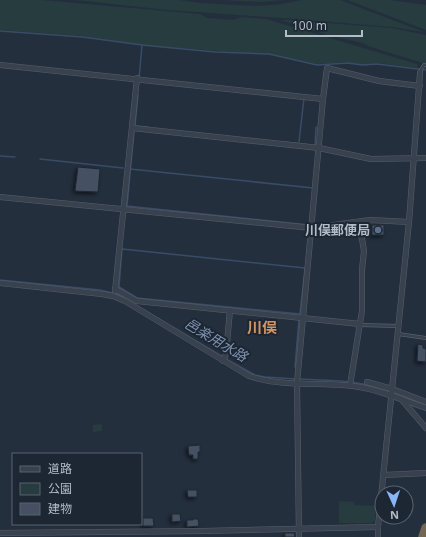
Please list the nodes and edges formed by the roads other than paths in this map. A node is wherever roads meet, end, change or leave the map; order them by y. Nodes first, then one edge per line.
1 (0, 65) edge
2 (426, 65) edge
3 (420, 73) joint
4 (137, 78) junction
5 (420, 86) junction
6 (323, 99) junction
7 (132, 128) junction
8 (319, 148) junction
9 (414, 158) junction
10 (426, 158) edge
11 (0, 197) edge
12 (123, 209) junction
13 (356, 222) junction
14 (409, 222) junction
15 (312, 228) junction
16 (0, 283) edge
17 (115, 289) junction
18 (113, 296) junction
19 (230, 310) junction
20 (303, 318) junction
21 (360, 325) junction
22 (399, 326) junction
23 (398, 334) junction
24 (426, 338) edge
25 (223, 361) junction
26 (367, 382) dead end
27 (297, 383) junction
28 (350, 385) junction
29 (392, 389) junction
30 (391, 396) junction
31 (402, 400) junction
32 (426, 402) edge
33 (426, 408) edge
34 (426, 428) edge
35 (426, 473) edge
36 (384, 475) junction
37 (378, 527) junction
38 (299, 528) junction
39 (426, 528) edge
40 (0, 533) edge
41 (299, 537) edge
42 (378, 537) edge
43 (423, 537) edge

1 - 4 street
2 - 3 lane
3 - 5 street
4 - 6 street
4 - 7 street
5 - 6 street
5 - 9 street
6 - 8 street
7 - 8 street
7 - 12 street
8 - 9 street
8 - 15 street
9 - 10 street
9 - 14 street
11 - 12 street
12 - 15 street
12 - 17 street
13 - 14 street
13 - 15 street
13 - 21 street
14 - 22 street
15 - 20 street
16 - 18 street
17 - 18 street
17 - 19 street
18 - 25 street
19 - 20 street
19 - 25 street
20 - 21 street
20 - 27 street
21 - 22 lane
21 - 28 street
22 - 23 street
23 - 24 lane
23 - 29 street
25 - 27 street
26 - 29 street
27 - 28 street
27 - 38 street
28 - 30 street
29 - 30 street
29 - 32 street
30 - 31 street
30 - 36 street
31 - 33 street
31 - 34 street
35 - 36 street
36 - 37 street
37 - 38 street
37 - 42 street
38 - 40 street
38 - 41 street
39 - 43 highway

